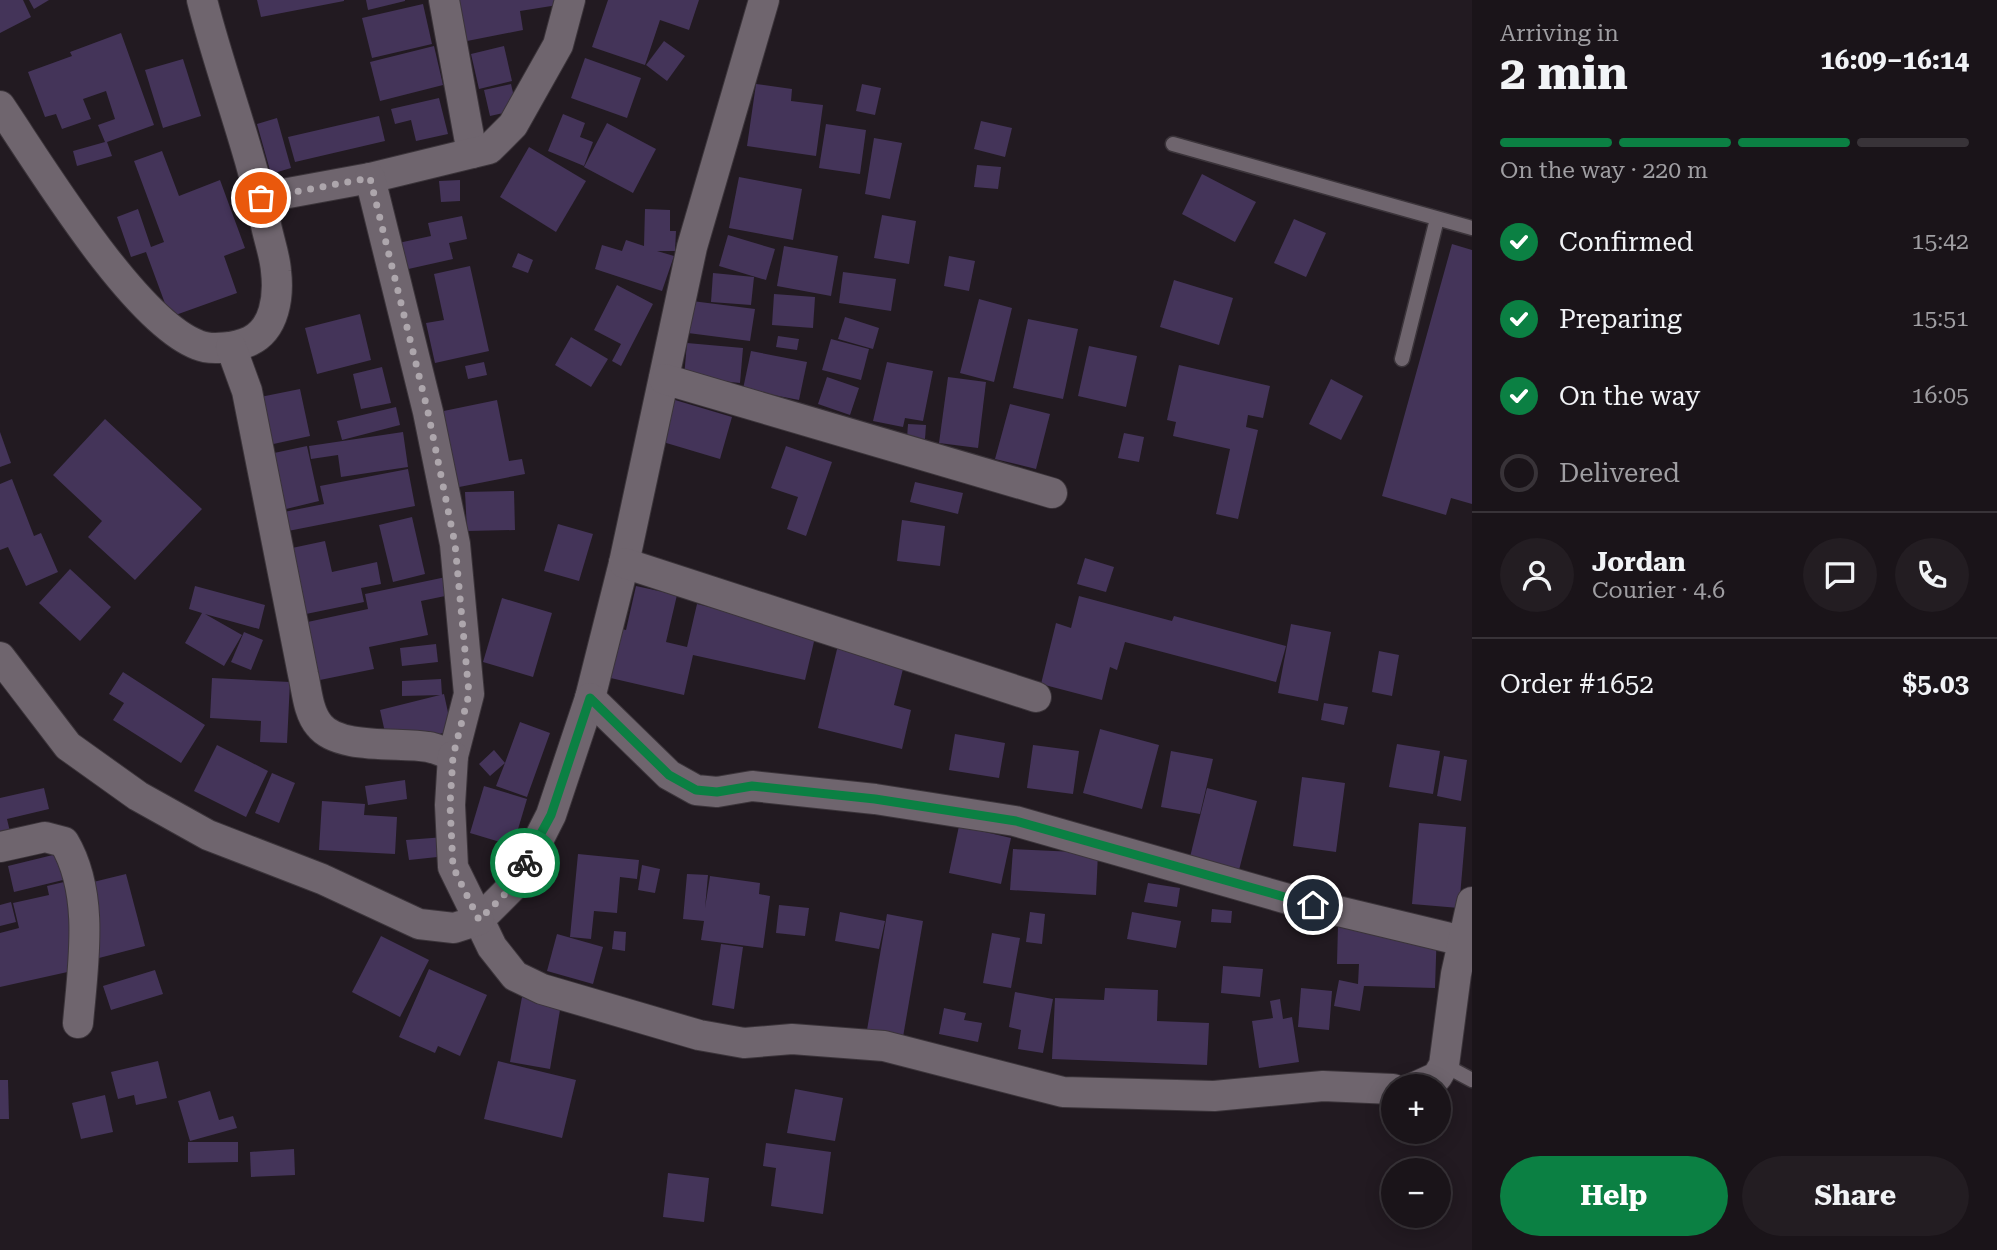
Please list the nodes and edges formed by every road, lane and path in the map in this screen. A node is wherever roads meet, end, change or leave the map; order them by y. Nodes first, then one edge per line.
1 (202, 0) edge
2 (444, 0) edge
3 (570, 0) edge
4 (764, 0) edge
5 (0, 106) edge
6 (1173, 144) dead end
7 (472, 153) junction
8 (370, 178) junction
9 (261, 198) junction
10 (1437, 219) junction
11 (1472, 228) edge
12 (231, 347) junction
13 (1402, 359) dead end
14 (664, 379) junction
15 (1052, 493) dead end
16 (624, 563) junction
17 (0, 657) edge
18 (1036, 697) dead end
19 (590, 698) junction
20 (453, 756) junction
21 (0, 847) edge
22 (1472, 902) edge
23 (479, 920) junction
24 (1463, 940) junction
25 (78, 1023) dead end
26 (1444, 1065) junction
27 (1439, 1074) edge
28 (1472, 1080) edge
29 (1381, 1088) edge

1 - 9 street
2 - 7 street
3 - 7 street
4 - 14 street
5 - 12 street
6 - 10 lane
7 - 8 street
8 - 9 street
8 - 20 street
9 - 12 street
10 - 11 lane
10 - 13 lane
12 - 20 street
14 - 15 street
14 - 16 street
16 - 18 street
16 - 19 street
17 - 23 street
19 - 23 street
19 - 24 street
20 - 23 street
21 - 25 street
22 - 24 street
23 - 29 street
24 - 26 street
26 - 27 street
26 - 28 lane

